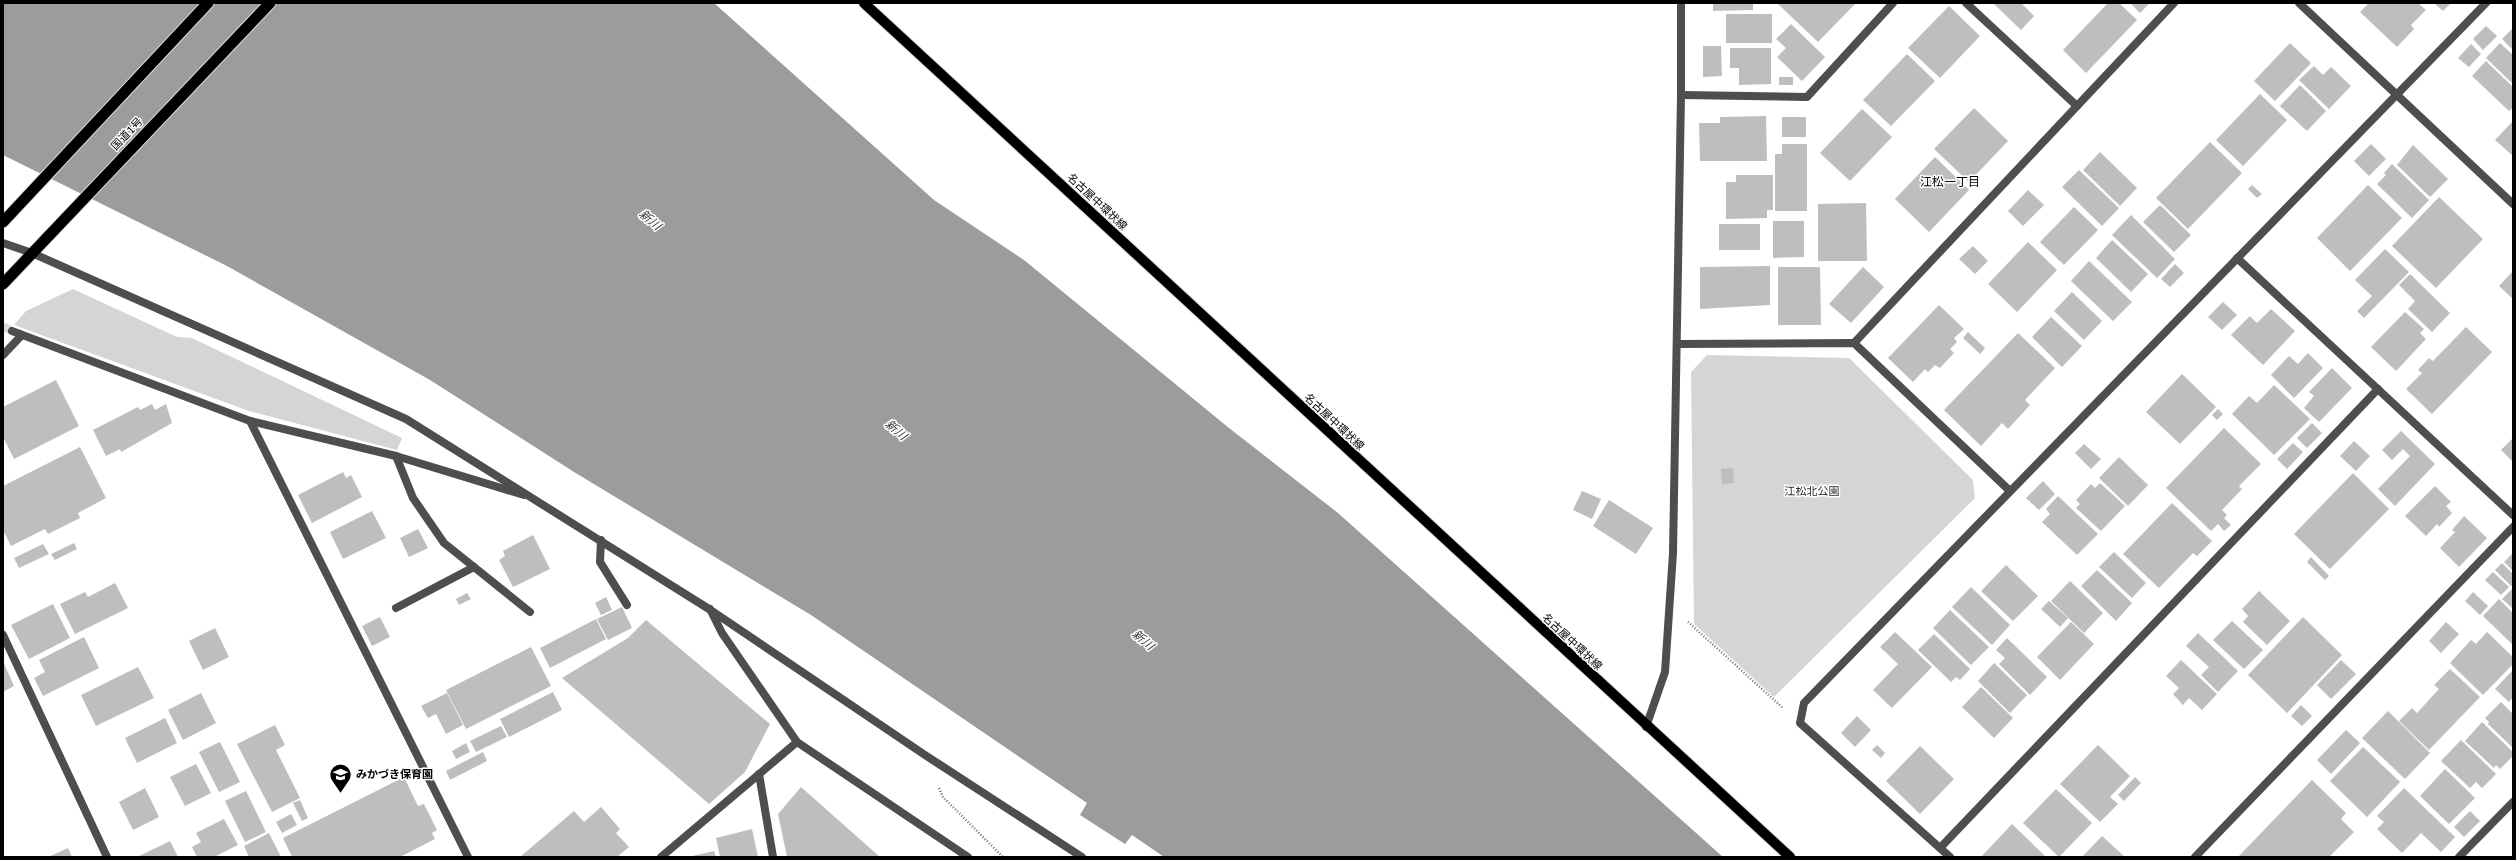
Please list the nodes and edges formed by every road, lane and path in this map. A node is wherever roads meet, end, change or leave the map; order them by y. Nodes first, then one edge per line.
1 (208, 3) edge
2 (270, 3) edge
3 (864, 3) edge
4 (1681, 3) edge
5 (1893, 3) edge
6 (1966, 3) edge
7 (2174, 3) edge
8 (2299, 3) edge
9 (2486, 3) edge
10 (1681, 95) junction
11 (2396, 95) junction
12 (2077, 106) junction
13 (2513, 204) edge
14 (3, 222) edge
15 (3, 243) edge
16 (32, 253) junction
17 (2236, 258) junction
18 (3, 284) edge
19 (12, 331) tunnel mouth
20 (21, 336) junction
21 (1854, 343) junction
22 (1677, 344) junction
23 (3, 355) edge
24 (2378, 389) junction
25 (250, 421) junction
26 (396, 456) junction
27 (2010, 491) junction
28 (536, 499) junction
29 (2513, 515) edge
30 (2513, 527) edge
31 (601, 540) junction
32 (474, 567) junction
33 (627, 605) dead end
34 (1670, 606) junction
35 (396, 608) dead end
36 (709, 609) junction
37 (530, 612) dead end
38 (3, 635) edge
39 (1800, 723) junction
40 (1646, 726) junction
41 (797, 742) junction
42 (925, 755) junction
43 (758, 774) junction
44 (2513, 802) edge
45 (1940, 848) junction
46 (107, 857) edge
47 (468, 857) edge
48 (661, 857) edge
49 (773, 857) edge
50 (968, 857) edge
51 (1003, 857) edge
52 (1082, 857) edge
53 (1790, 857) edge
54 (1950, 857) edge
55 (2195, 857) edge
56 (2459, 857) edge

1 - 14 highway
2 - 16 highway, 国道1号
3 - 40 main road, 名古屋中環状線
4 - 10 street
5 - 10 street
6 - 12 street
7 - 12 street
8 - 11 street
9 - 11 street
10 - 22 street
11 - 13 street
11 - 17 street
12 - 21 street
15 - 16 street
16 - 18 highway, 国道1号
16 - 28 street
17 - 24 street
17 - 27 street
19 - 20 street
20 - 23 street
20 - 25 street
21 - 22 street
21 - 27 street
22 - 34 street
24 - 29 street
24 - 45 street
25 - 26 street
25 - 47 street
26 - 28 street
26 - 32 street
27 - 39 street
28 - 31 street
30 - 55 street
31 - 33 street
31 - 36 street
32 - 35 street
32 - 37 street
34 - 39 path
34 - 40 street
36 - 41 street
36 - 42 street
38 - 46 street
39 - 45 street
40 - 53 main road, 名古屋中環状線
41 - 43 street
41 - 50 street
42 - 51 path
42 - 52 street
43 - 48 street
43 - 49 street
44 - 56 street
45 - 54 street

